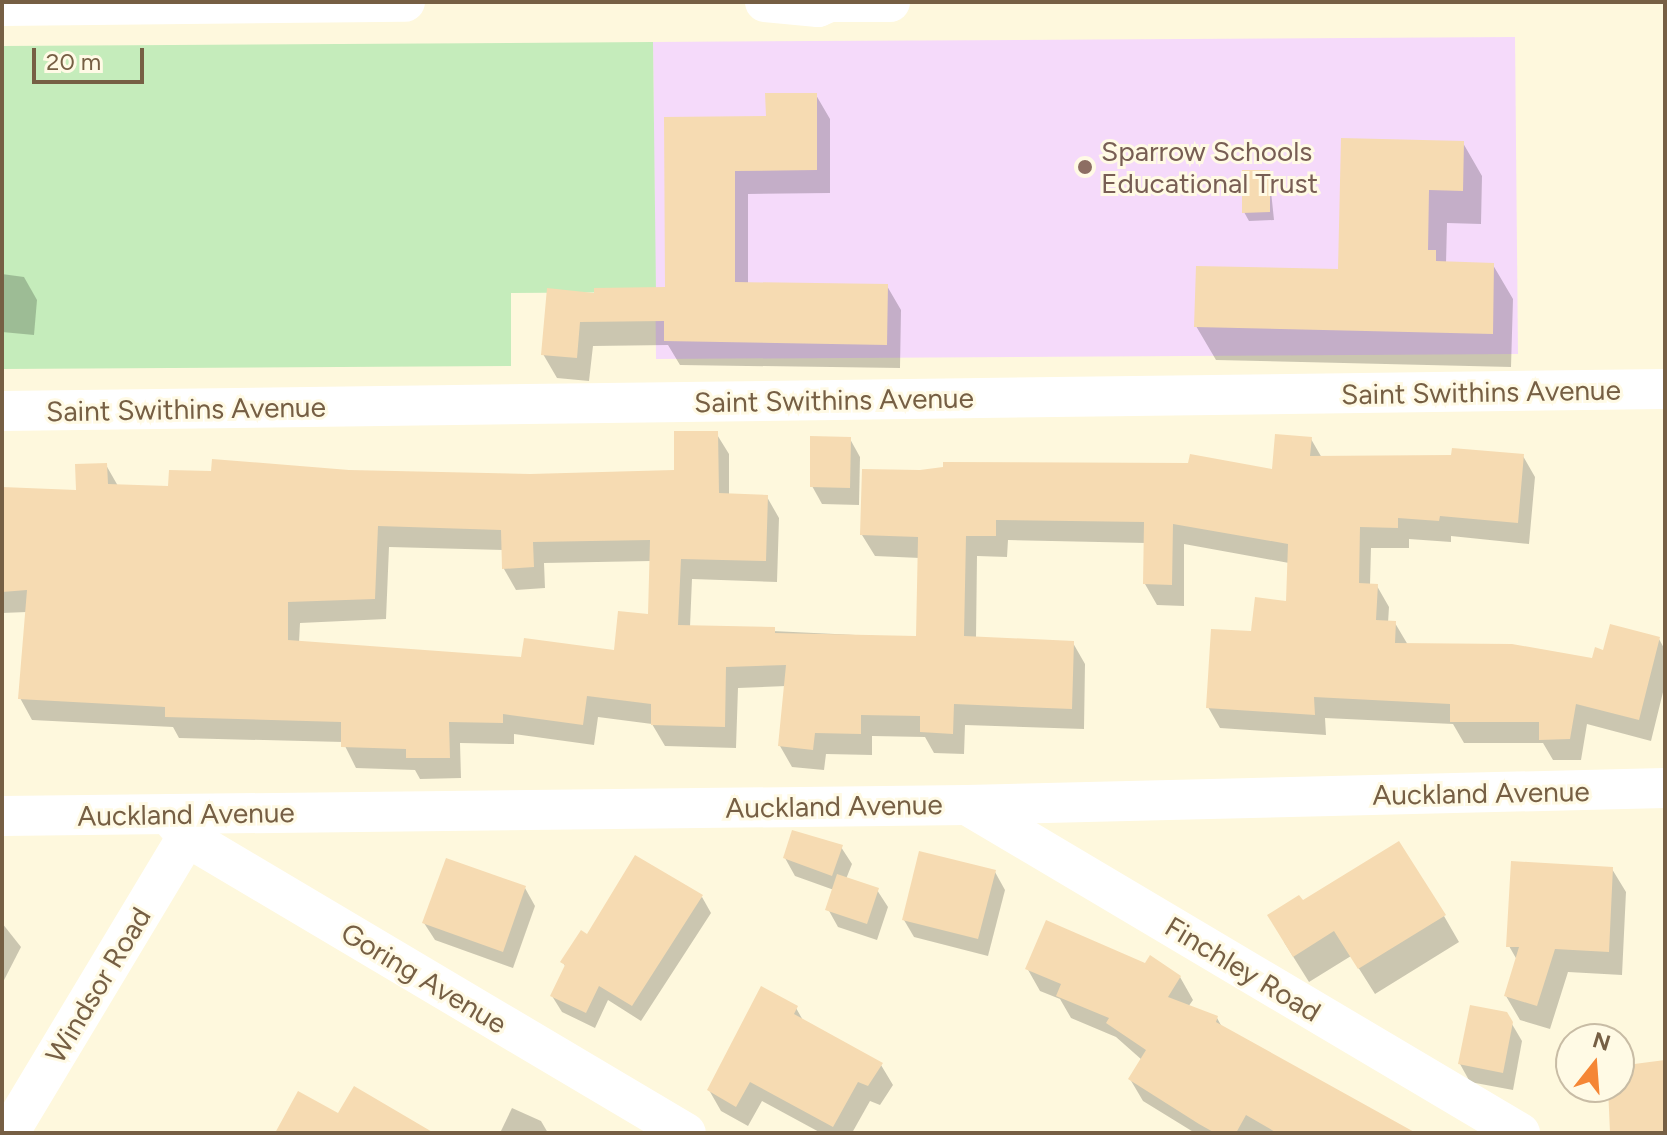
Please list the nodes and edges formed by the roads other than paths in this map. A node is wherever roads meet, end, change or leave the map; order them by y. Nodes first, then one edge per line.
1 (405, 2) edge
2 (765, 2) edge
3 (890, 2) edge
4 (820, 3) edge
5 (2, 6) edge
6 (1665, 389) edge
7 (2, 411) edge
8 (1665, 788) edge
9 (967, 805) junction
10 (2, 816) edge
11 (178, 826) junction
12 (9, 1133) edge
13 (686, 1133) edge
14 (1520, 1133) edge

1 - 5 street
2 - 4 street
3 - 4 street
6 - 7 street, Saint Swithins Avenue
8 - 9 street, Auckland Avenue
9 - 11 street, Auckland Avenue
9 - 14 street, Finchley Road
10 - 11 street, Auckland Avenue
11 - 12 street, Windsor Road
11 - 13 street, Goring Avenue

